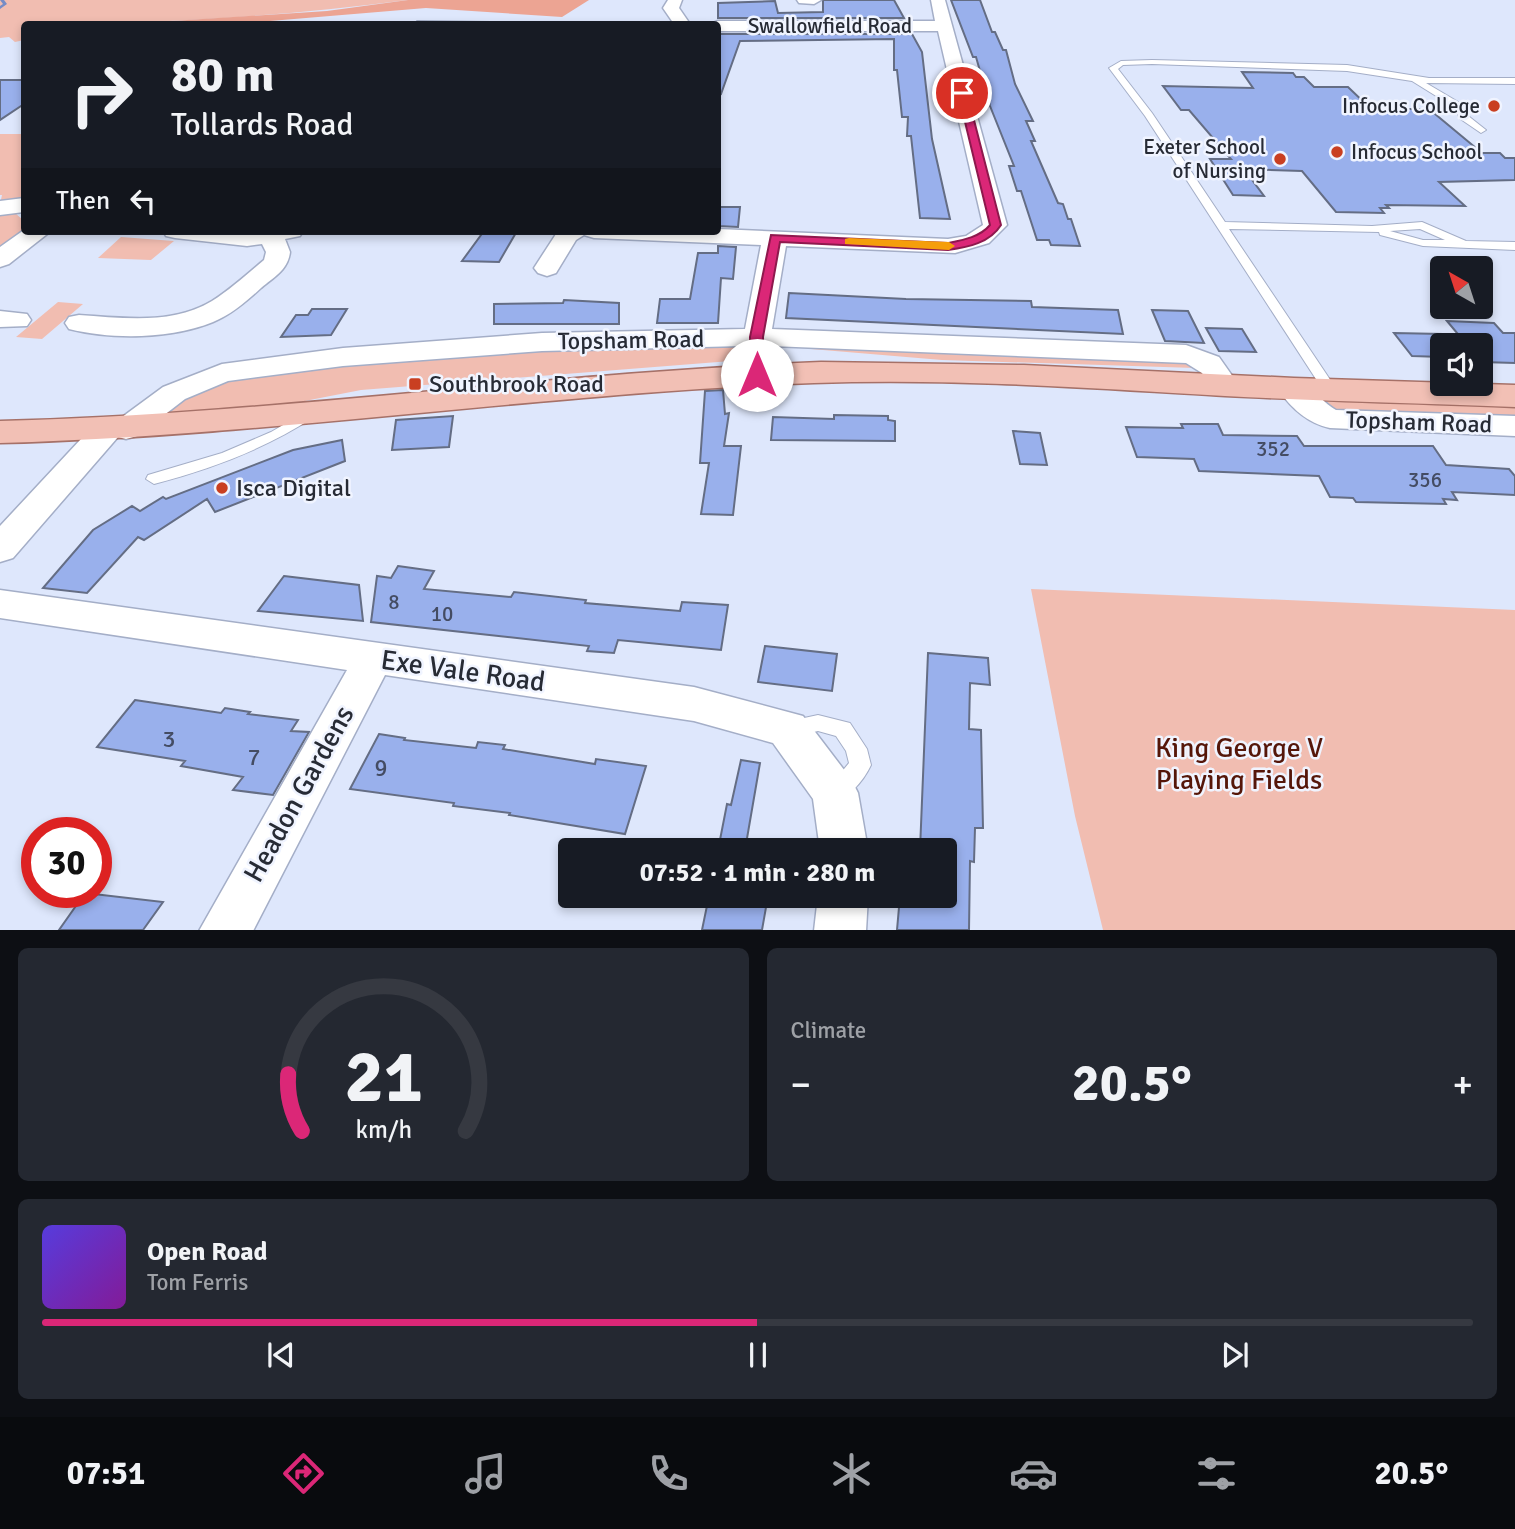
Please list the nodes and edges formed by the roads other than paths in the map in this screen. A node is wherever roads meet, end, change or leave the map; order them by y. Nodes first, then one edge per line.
1 (675, 0) edge
2 (809, 0) edge
3 (938, 0) edge
4 (679, 21) edge
5 (810, 25) junction
6 (721, 26) edge
7 (943, 26) junction
8 (1414, 79) junction
9 (1515, 81) edge
10 (1481, 130) dead end
11 (21, 205) edge
12 (0, 208) edge
13 (1221, 225) junction
14 (1372, 229) junction
15 (33, 235) edge
16 (212, 235) edge
17 (270, 235) edge
18 (281, 235) edge
19 (567, 235) edge
20 (697, 235) edge
21 (775, 238) junction
22 (1464, 243) junction
23 (1515, 246) edge
24 (0, 259) edge
25 (547, 268) dead end
26 (79, 323) dead end
27 (757, 351) junction
28 (1223, 384) junction
29 (1293, 388) junction
30 (1331, 390) junction
31 (1515, 396) edge
32 (312, 413) junction
33 (1515, 426) edge
34 (116, 430) junction
35 (0, 432) edge
36 (154, 479) dead end
37 (0, 549) edge
38 (0, 604) edge
39 (374, 659) junction
40 (842, 838) edge
41 (842, 908) edge
42 (225, 930) edge
43 (841, 930) edge

1 - 4 street
2 - 5 street
3 - 7 street
5 - 6 street, Swallowfield Road
5 - 7 street, Swallowfield Road
7 - 21 street
8 - 9 lane
8 - 10 lane
8 - 13 lane
11 - 12 street
13 - 14 lane
13 - 30 lane
14 - 22 lane
14 - 22 lane
15 - 24 street
16 - 17 street
18 - 26 street
19 - 25 street
20 - 21 street
21 - 27 street
22 - 23 lane
27 - 28 main road, Topsham Road
27 - 28 street, Topsham Road
27 - 32 main road, Topsham Road
27 - 34 street, Topsham Road
28 - 29 main road, Topsham Road
29 - 30 main road, Topsham Road
29 - 33 street, Topsham Road
30 - 31 main road, Topsham Road
32 - 34 main road, Topsham Road
32 - 36 lane
34 - 35 main road, Topsham Road
34 - 37 street
38 - 39 street, Exe Vale Road
39 - 40 street, Exe Vale Road
39 - 42 street, Headon Gardens
41 - 43 street

